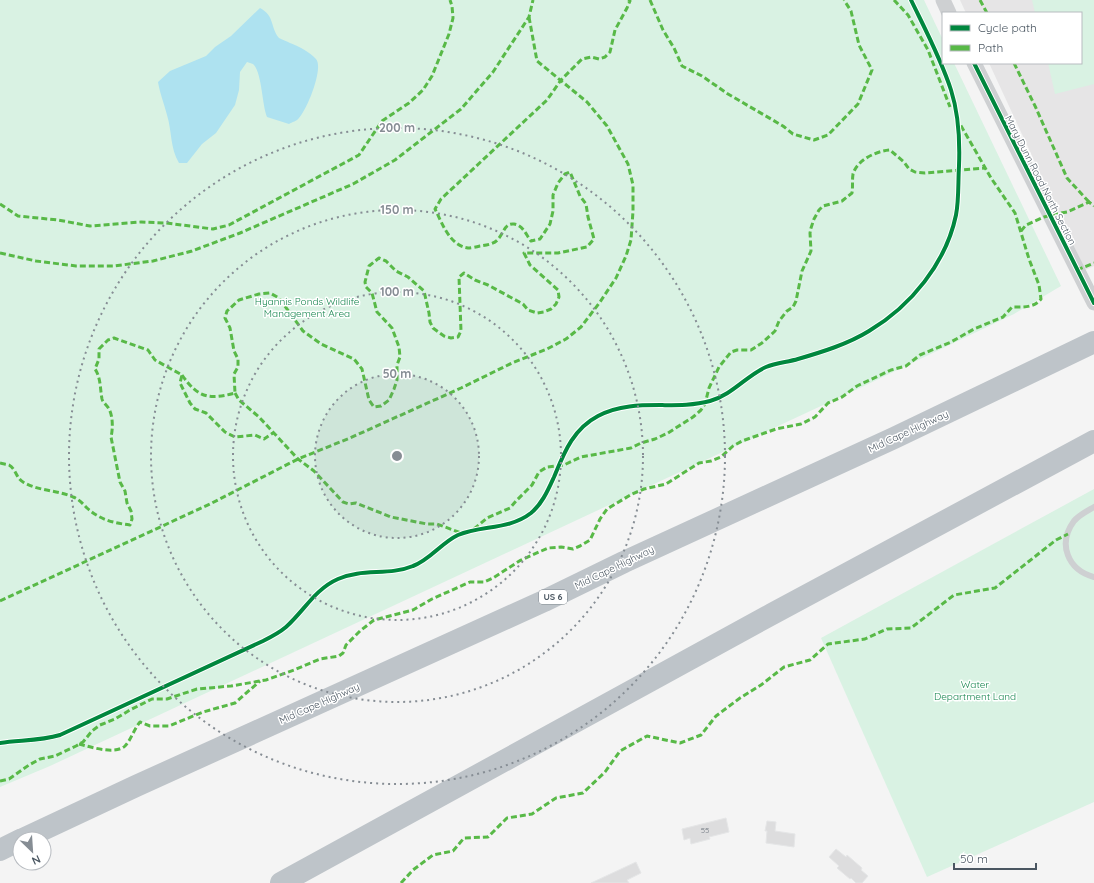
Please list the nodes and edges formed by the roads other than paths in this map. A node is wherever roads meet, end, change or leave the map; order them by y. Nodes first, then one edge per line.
1 (942, 0) edge
2 (948, 12) edge
3 (974, 64) edge
4 (1094, 303) edge
5 (1087, 346) edge
6 (1094, 441) edge
7 (1094, 507) edge
8 (1094, 576) edge
9 (40, 831) edge
10 (12, 844) edge
11 (0, 850) edge
12 (281, 883) edge

1 - 2 street
3 - 4 street, Mary Dunn Road North Section
5 - 9 highway, Mid Cape Highway / US 6
6 - 12 highway
7 - 8 lane
10 - 11 highway

